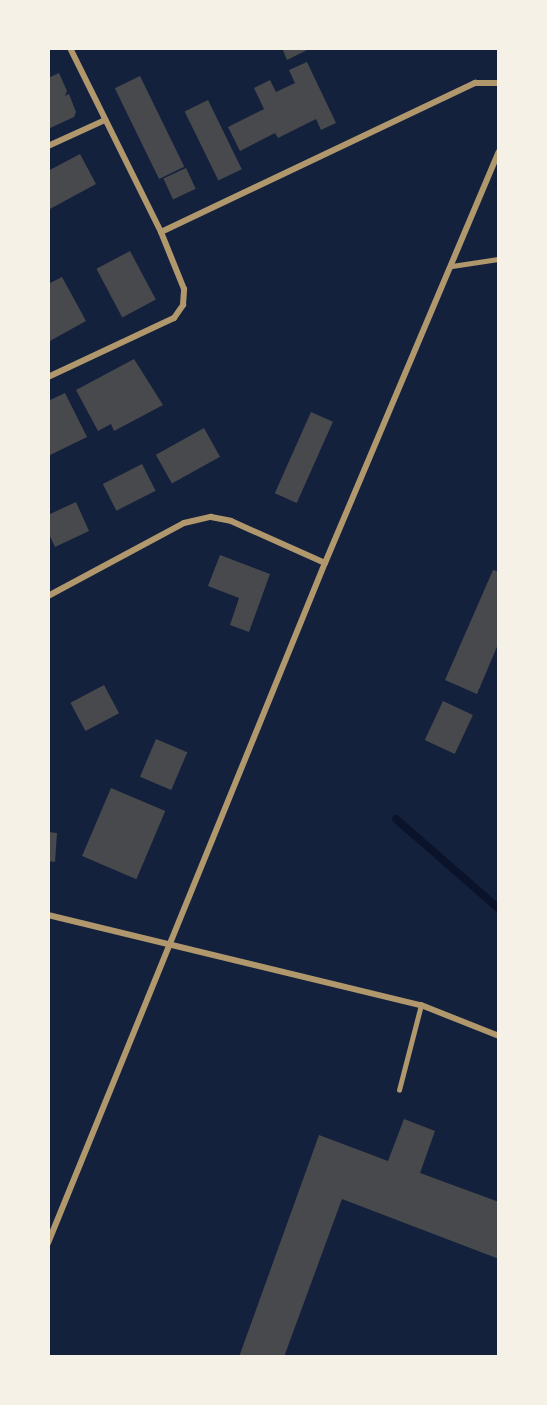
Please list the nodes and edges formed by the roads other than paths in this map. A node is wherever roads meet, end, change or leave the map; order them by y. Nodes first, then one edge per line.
1 (70, 48) edge
2 (499, 83) edge
3 (105, 120) junction
4 (48, 146) edge
5 (499, 152) edge
6 (161, 232) junction
7 (499, 259) edge
8 (452, 266) junction
9 (48, 377) edge
10 (325, 563) junction
11 (48, 596) edge
12 (48, 915) edge
13 (170, 946) junction
14 (421, 1005) junction
15 (499, 1036) edge
16 (399, 1090) dead end
17 (48, 1243) edge

1 - 3 street
2 - 6 street
3 - 4 street
3 - 6 street
5 - 8 street
6 - 9 street
7 - 8 lane
8 - 10 street
10 - 11 street
10 - 13 street
12 - 13 street
13 - 14 street
13 - 17 street
14 - 15 street
14 - 16 lane

